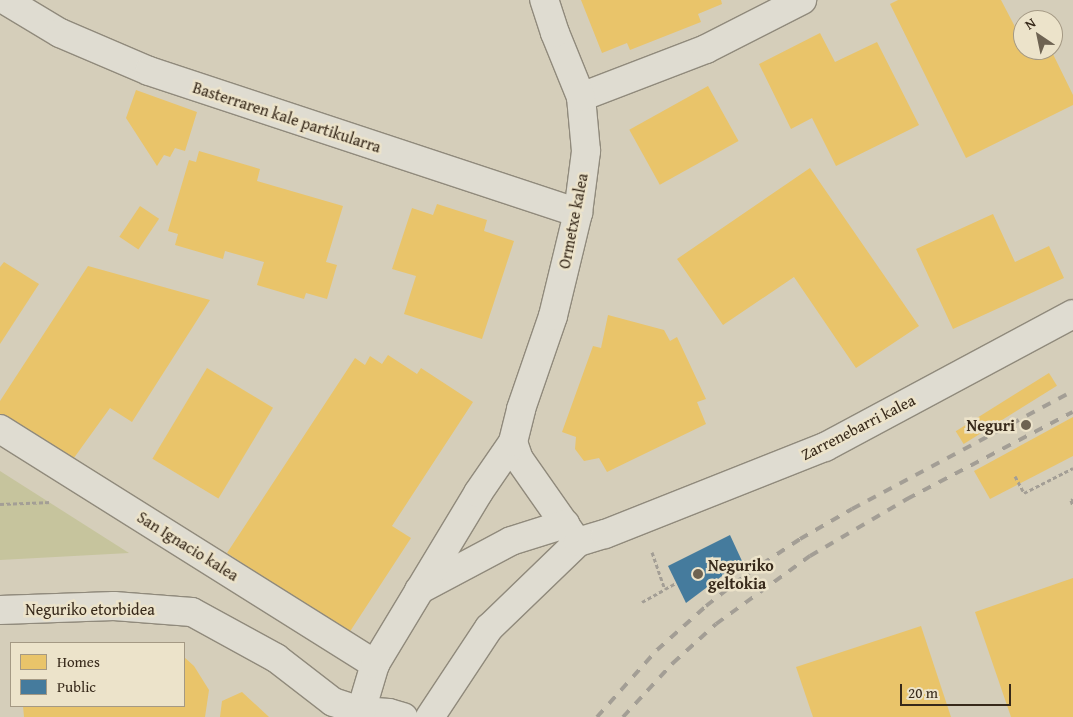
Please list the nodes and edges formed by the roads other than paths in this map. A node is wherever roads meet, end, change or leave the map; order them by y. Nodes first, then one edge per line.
1 (5, 0) edge
2 (544, 0) edge
3 (802, 0) edge
4 (581, 97) junction
5 (578, 213) junction
6 (1073, 314) edge
7 (0, 429) edge
8 (513, 442) junction
9 (538, 486) junction
10 (478, 493) junction
11 (571, 533) junction
12 (418, 590) junction
13 (0, 610) edge
14 (375, 664) junction
15 (362, 714) edge
16 (403, 717) edge
17 (430, 717) edge

1 - 5 street, Basterraren kale partikularra
2 - 4 street, Ormetxe kalea
3 - 4 street
4 - 5 street, Ormetxe kalea
5 - 8 street, Ormetxe kalea
6 - 11 street, Zarrenebarri kalea
7 - 14 street, San Ignacio kalea
8 - 9 street
8 - 10 street
9 - 10 street
9 - 11 street
10 - 12 street
11 - 12 street, Zarrenebarri kalea
11 - 17 street
12 - 14 street
13 - 15 street, Neguriko etorbidea
14 - 15 street
15 - 16 street, Neguriko etorbidea

